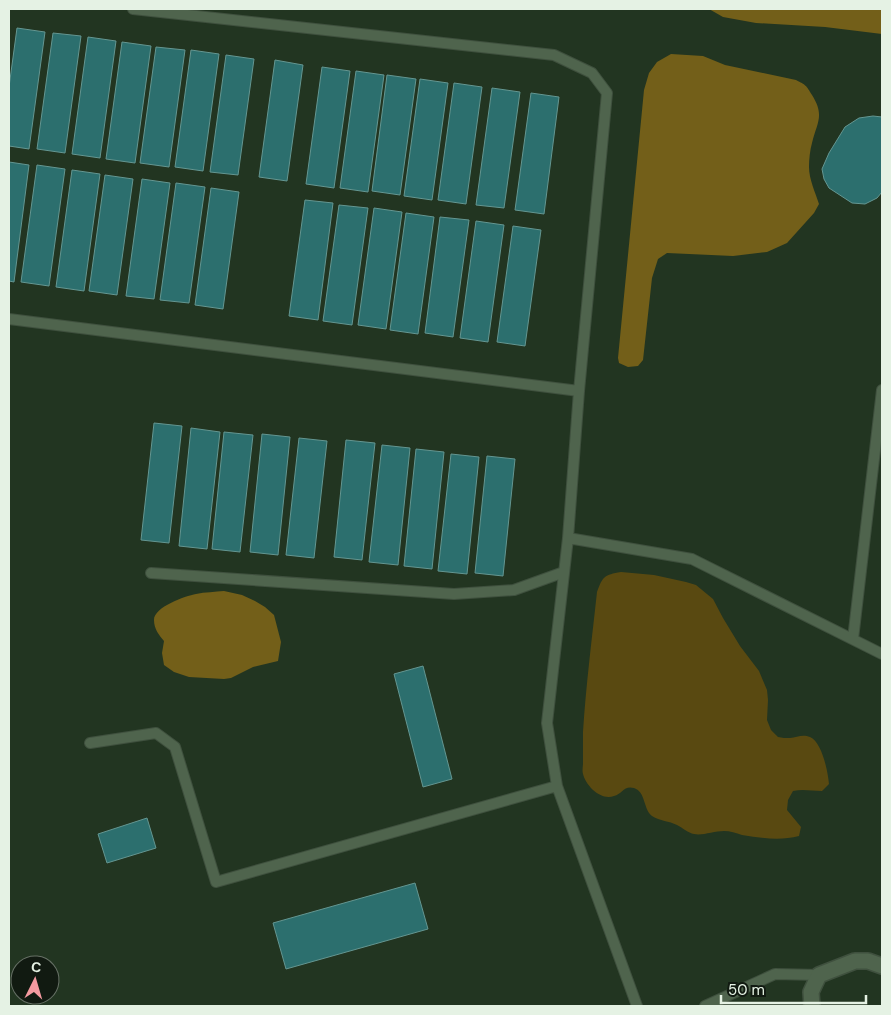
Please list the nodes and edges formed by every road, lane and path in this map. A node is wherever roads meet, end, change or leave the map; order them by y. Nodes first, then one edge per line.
1 (133, 9) edge
2 (9, 319) edge
3 (882, 390) edge
4 (578, 391) junction
5 (568, 538) junction
6 (564, 572) junction
7 (151, 573) dead end
8 (853, 639) junction
9 (882, 654) edge
10 (90, 743) dead end
11 (558, 786) junction
12 (882, 966) edge
13 (819, 975) junction
14 (637, 1006) edge
15 (705, 1006) edge
16 (812, 1006) edge

1 - 4 lane
2 - 4 lane
3 - 8 lane
4 - 5 lane
5 - 6 lane
5 - 8 lane
6 - 7 lane
6 - 11 lane
8 - 9 lane
10 - 11 lane
11 - 14 lane
12 - 13 street
13 - 15 lane
13 - 16 street

